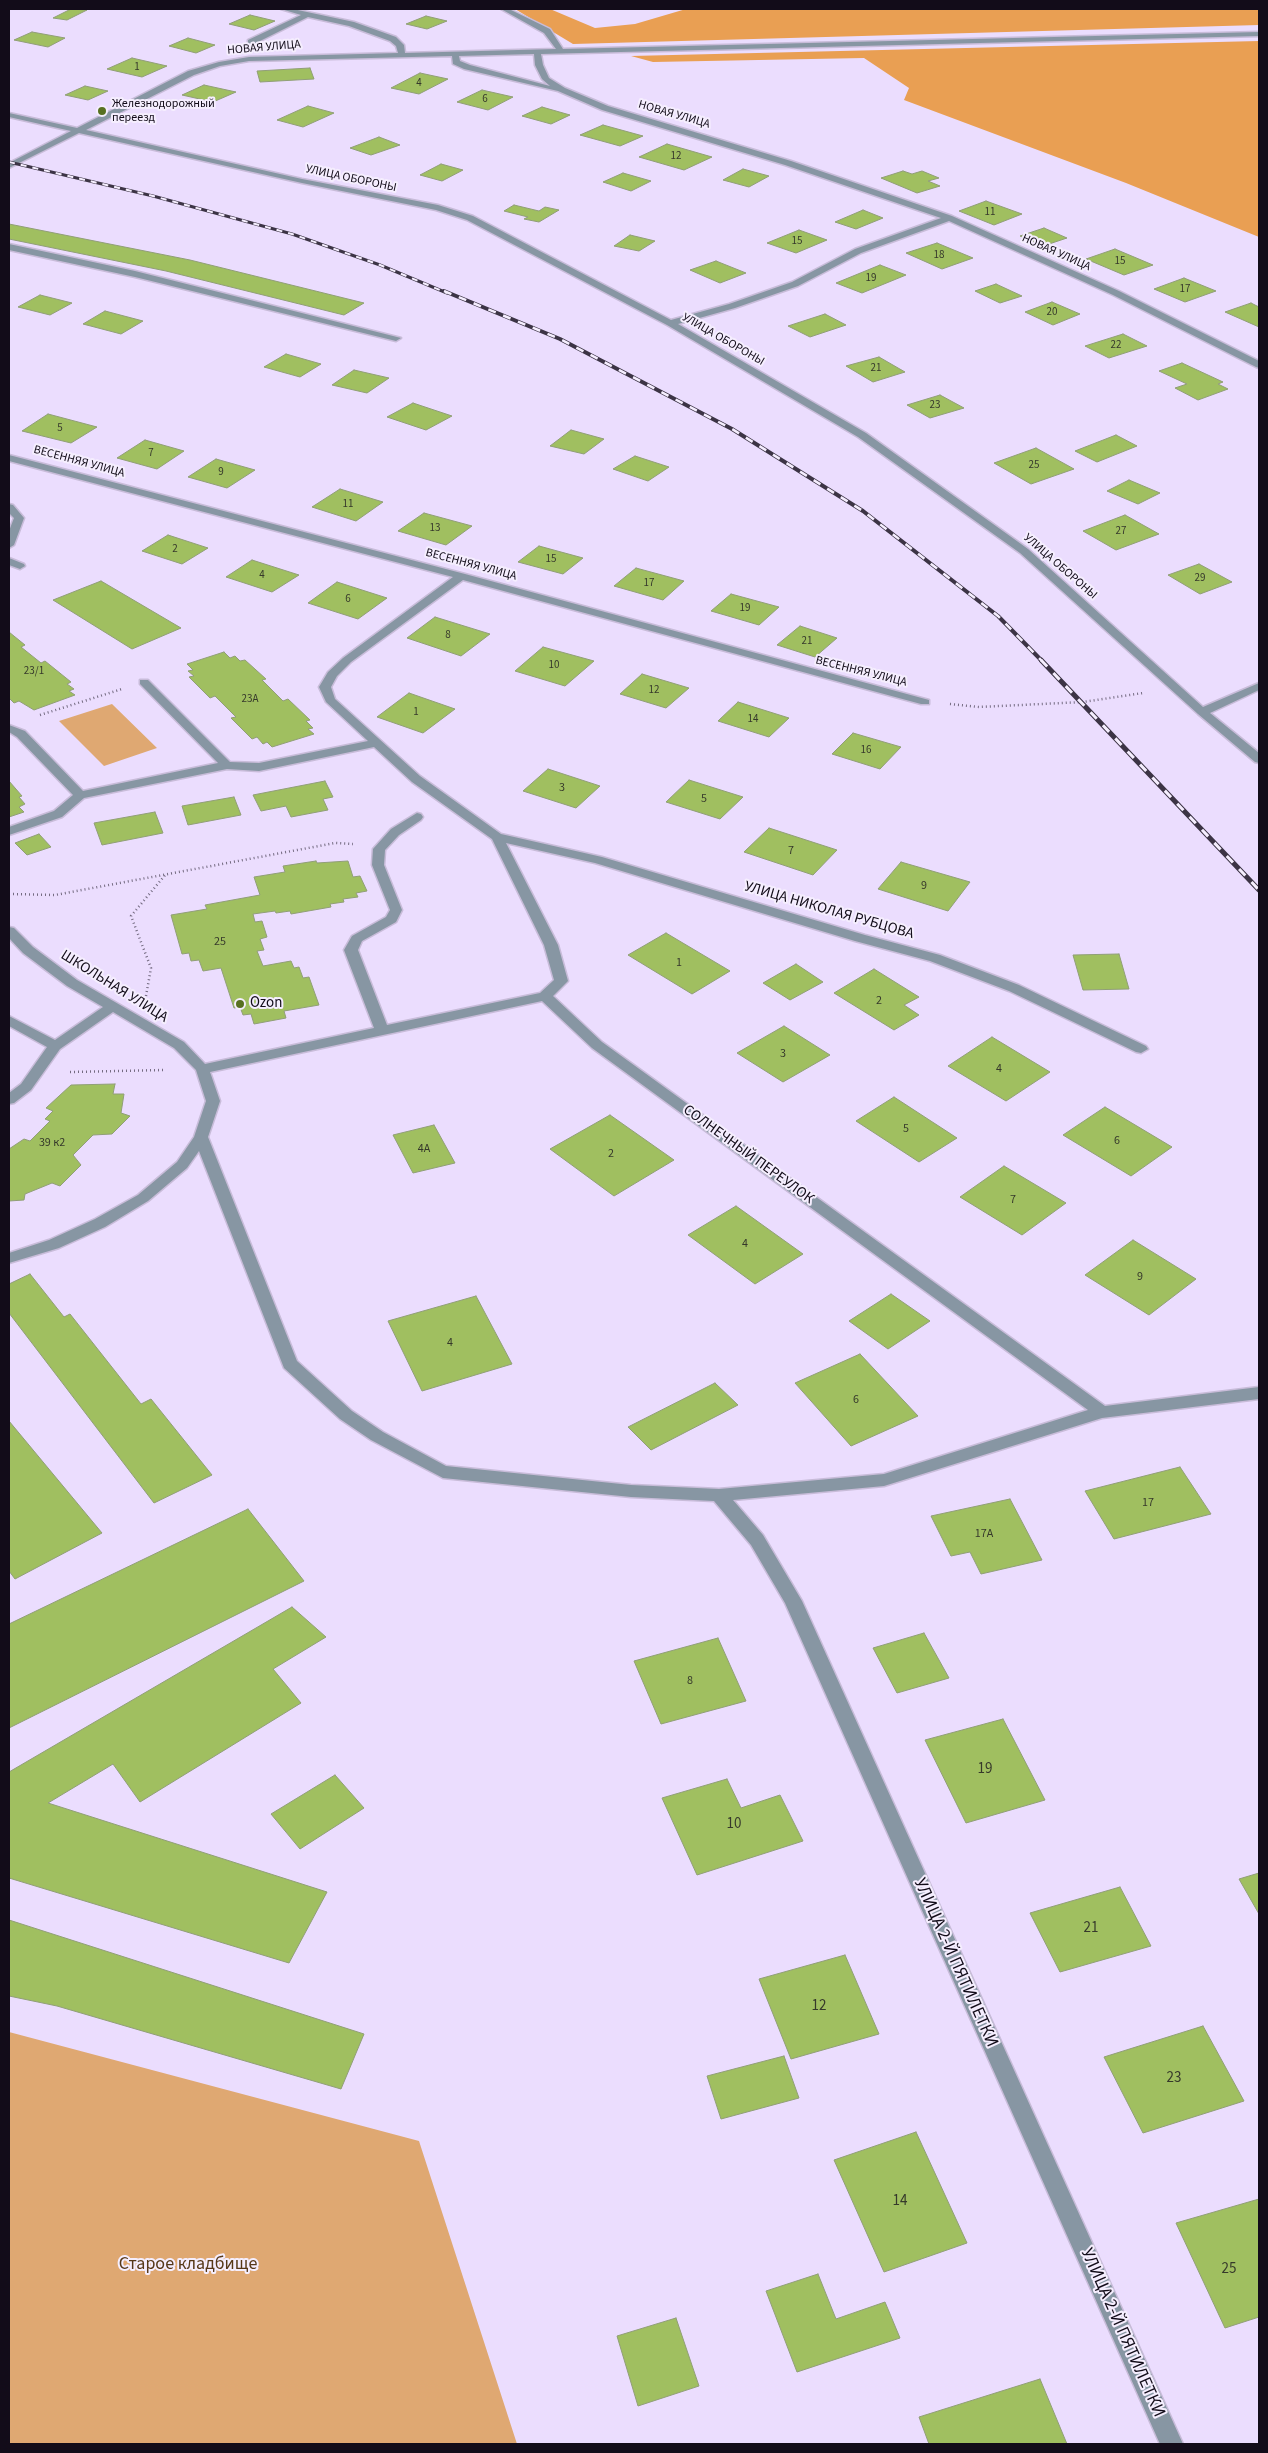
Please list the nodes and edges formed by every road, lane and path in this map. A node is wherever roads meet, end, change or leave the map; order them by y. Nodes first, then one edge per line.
1 (284, 9) edge
2 (504, 9) edge
3 (308, 14) junction
4 (1259, 34) edge
5 (251, 42) dead end
6 (562, 51) junction
7 (537, 52) junction
8 (455, 53) junction
9 (402, 54) junction
10 (562, 90) junction
11 (9, 115) edge
12 (79, 131) junction
13 (9, 166) edge
14 (949, 218) junction
15 (9, 247) edge
16 (670, 323) junction
17 (396, 338) dead end
18 (1259, 365) edge
19 (9, 458) edge
20 (9, 507) edge
21 (9, 544) edge
22 (9, 561) edge
23 (20, 566) dead end
24 (461, 576) junction
25 (144, 682) joint
26 (1259, 686) edge
27 (1177, 689) junction
28 (925, 702) joint
29 (1202, 712) junction
30 (36, 716) dead end
31 (9, 728) edge
32 (377, 743) junction
33 (1259, 758) edge
34 (227, 765) junction
35 (80, 795) junction
36 (417, 817) dead end
37 (9, 831) edge
38 (497, 837) junction
39 (379, 848) junction
40 (166, 874) junction
41 (9, 894) edge
42 (9, 931) edge
43 (546, 996) junction
44 (144, 1004) dead end
45 (112, 1007) junction
46 (9, 1020) edge
47 (382, 1031) junction
48 (55, 1046) junction
49 (1141, 1049) dead end
50 (202, 1069) junction
51 (122, 1070) dead end
52 (35, 1074) junction
53 (9, 1100) edge
54 (202, 1137) junction
55 (9, 1258) edge
56 (1259, 1393) edge
57 (1102, 1412) junction
58 (719, 1495) junction
59 (1172, 2444) edge

1 - 3 street
2 - 6 street
3 - 5 street
3 - 9 street
4 - 6 street
6 - 7 street
7 - 8 street, НОВАЯ УЛИЦА
7 - 10 street, НОВАЯ УЛИЦА
8 - 9 street, НОВАЯ УЛИЦА
8 - 10 street
9 - 12 street, НОВАЯ УЛИЦА
10 - 14 street, НОВАЯ УЛИЦА
11 - 12 street, УЛИЦА ОБОРОНЫ
12 - 13 street, НОВАЯ УЛИЦА
12 - 16 street, УЛИЦА ОБОРОНЫ
14 - 16 street
14 - 18 street, НОВАЯ УЛИЦА
15 - 17 street
16 - 27 street, УЛИЦА ОБОРОНЫ
19 - 24 street, ВЕСЕННЯЯ УЛИЦА
20 - 21 street
22 - 23 street
24 - 28 street, ВЕСЕННЯЯ УЛИЦА
24 - 32 street
25 - 30 path
25 - 34 street
26 - 29 street
27 - 28 path
27 - 29 street, УЛИЦА ОБОРОНЫ
29 - 33 street, УЛИЦА ОБОРОНЫ
31 - 35 street
32 - 34 street
32 - 38 street
34 - 35 street
35 - 37 street
36 - 39 street
38 - 43 street
38 - 49 street, УЛИЦА НИКОЛАЯ РУБЦОВА
39 - 40 path
39 - 47 street
40 - 41 path
40 - 44 path
42 - 45 street, ШКОЛЬНАЯ УЛИЦА
43 - 47 street
43 - 57 street, СОЛНЕЧНЫЙ ПЕРЕУЛОК
45 - 48 street
45 - 50 street, ШКОЛЬНАЯ УЛИЦА
46 - 48 street
47 - 50 street
48 - 52 street
50 - 54 street
51 - 52 path
52 - 53 street
54 - 55 street
54 - 58 street
56 - 57 street
57 - 58 street
58 - 59 street, УЛИЦА 2-Й ПЯТИЛЕТКИ

